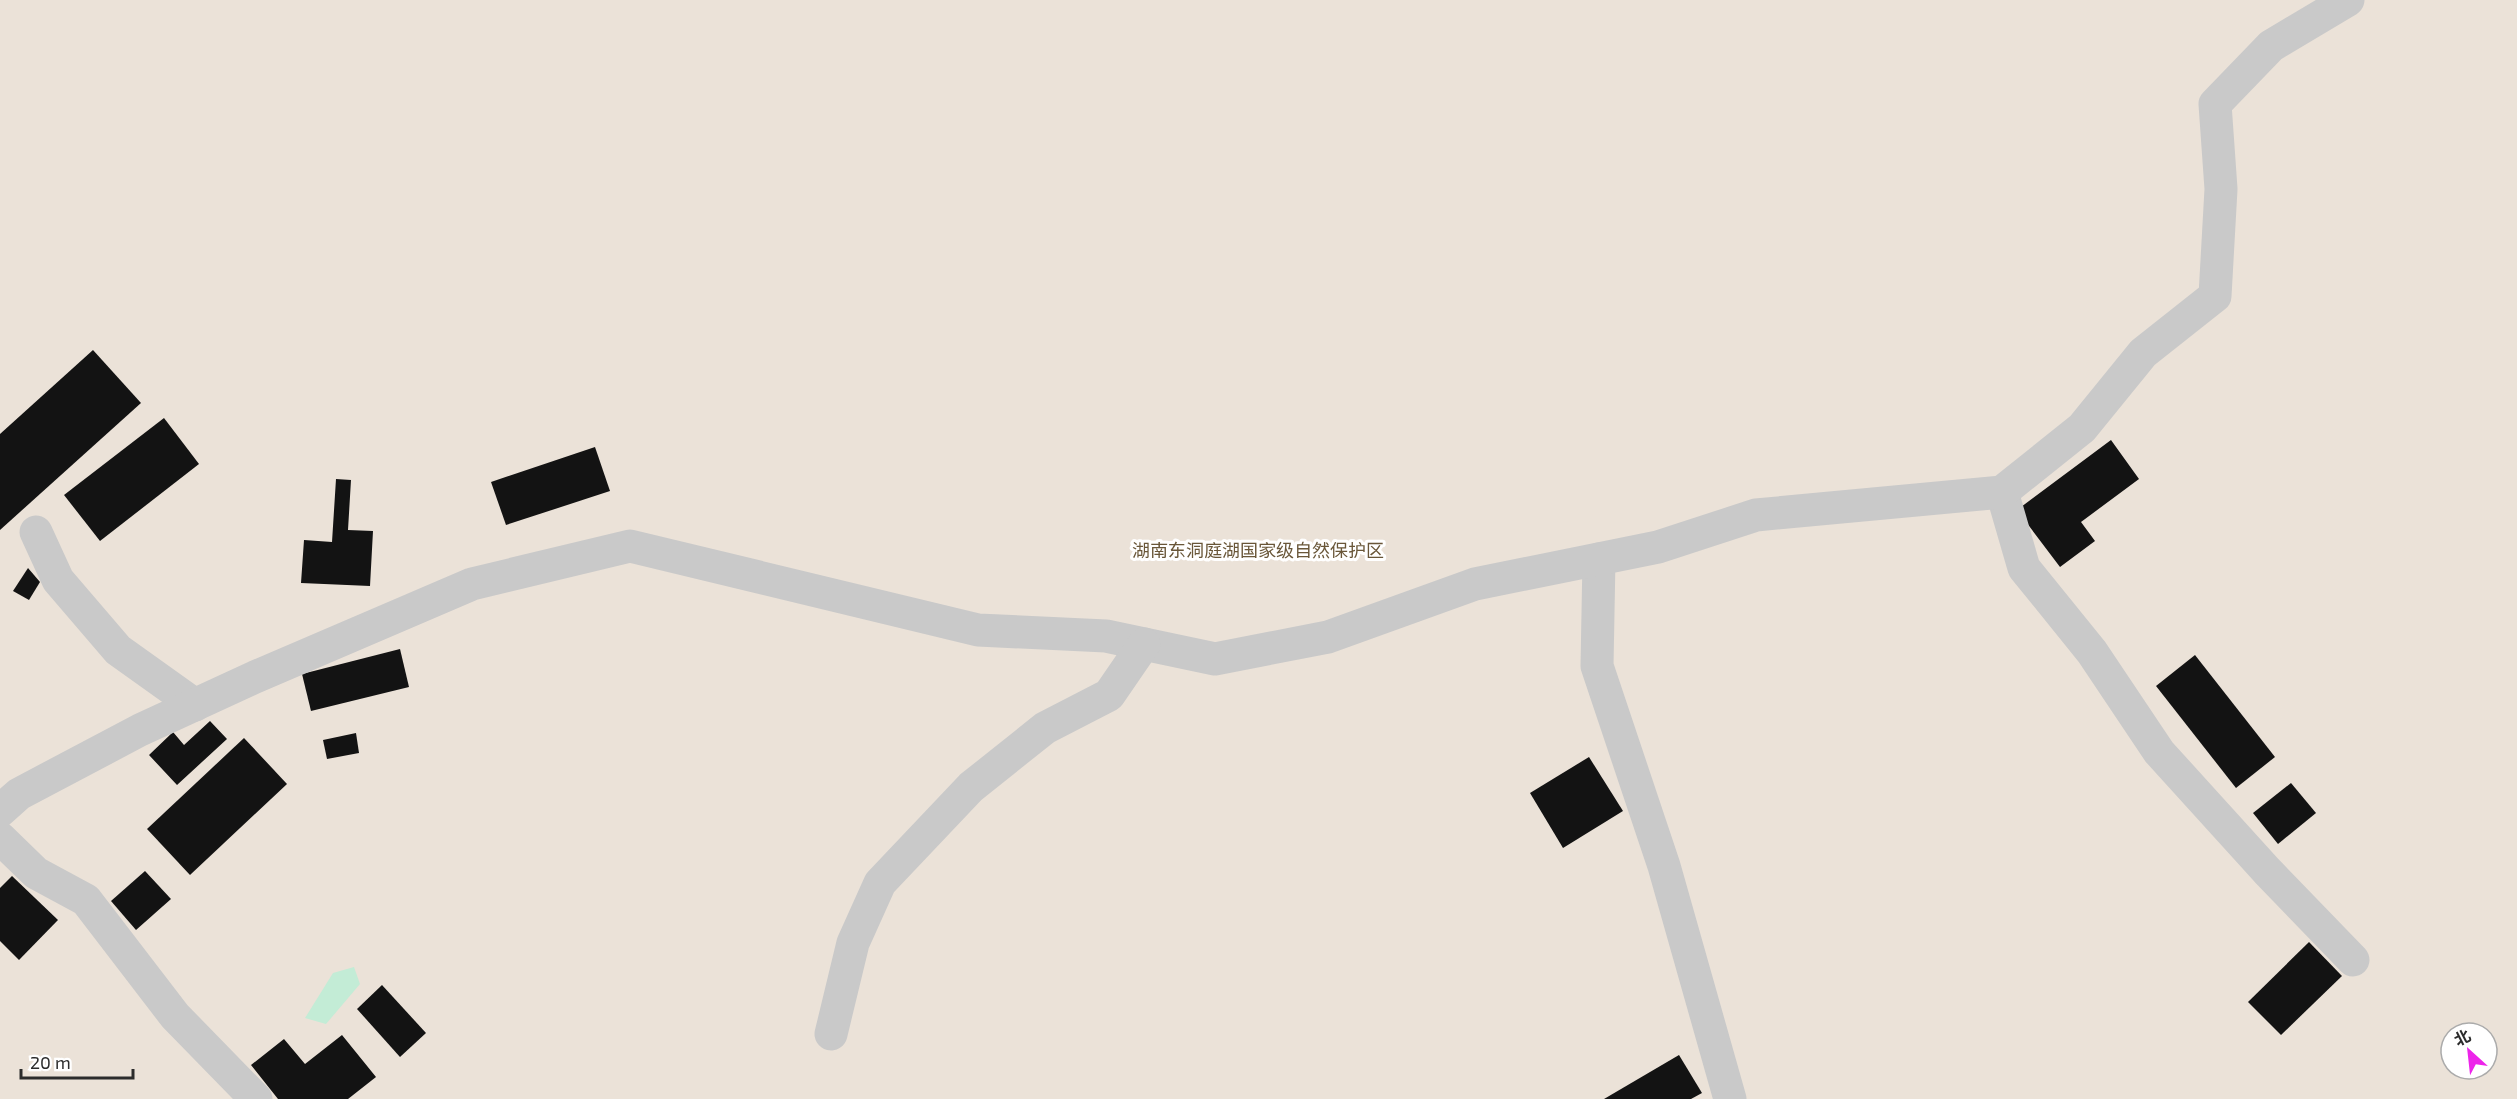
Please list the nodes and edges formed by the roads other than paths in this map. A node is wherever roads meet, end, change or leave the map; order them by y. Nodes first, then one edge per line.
1 (2349, 0) edge
2 (2002, 492) junction
3 (36, 532) dead end
4 (1599, 559) junction
5 (1144, 644) junction
6 (195, 705) junction
7 (0, 812) edge
8 (0, 838) edge
9 (2353, 960) dead end
10 (831, 1034) dead end
11 (256, 1099) edge
12 (1730, 1099) edge

1 - 2 street
2 - 4 street
2 - 9 street
3 - 6 street
4 - 5 street
4 - 12 street
5 - 6 street
5 - 10 street
6 - 7 street
8 - 11 street

